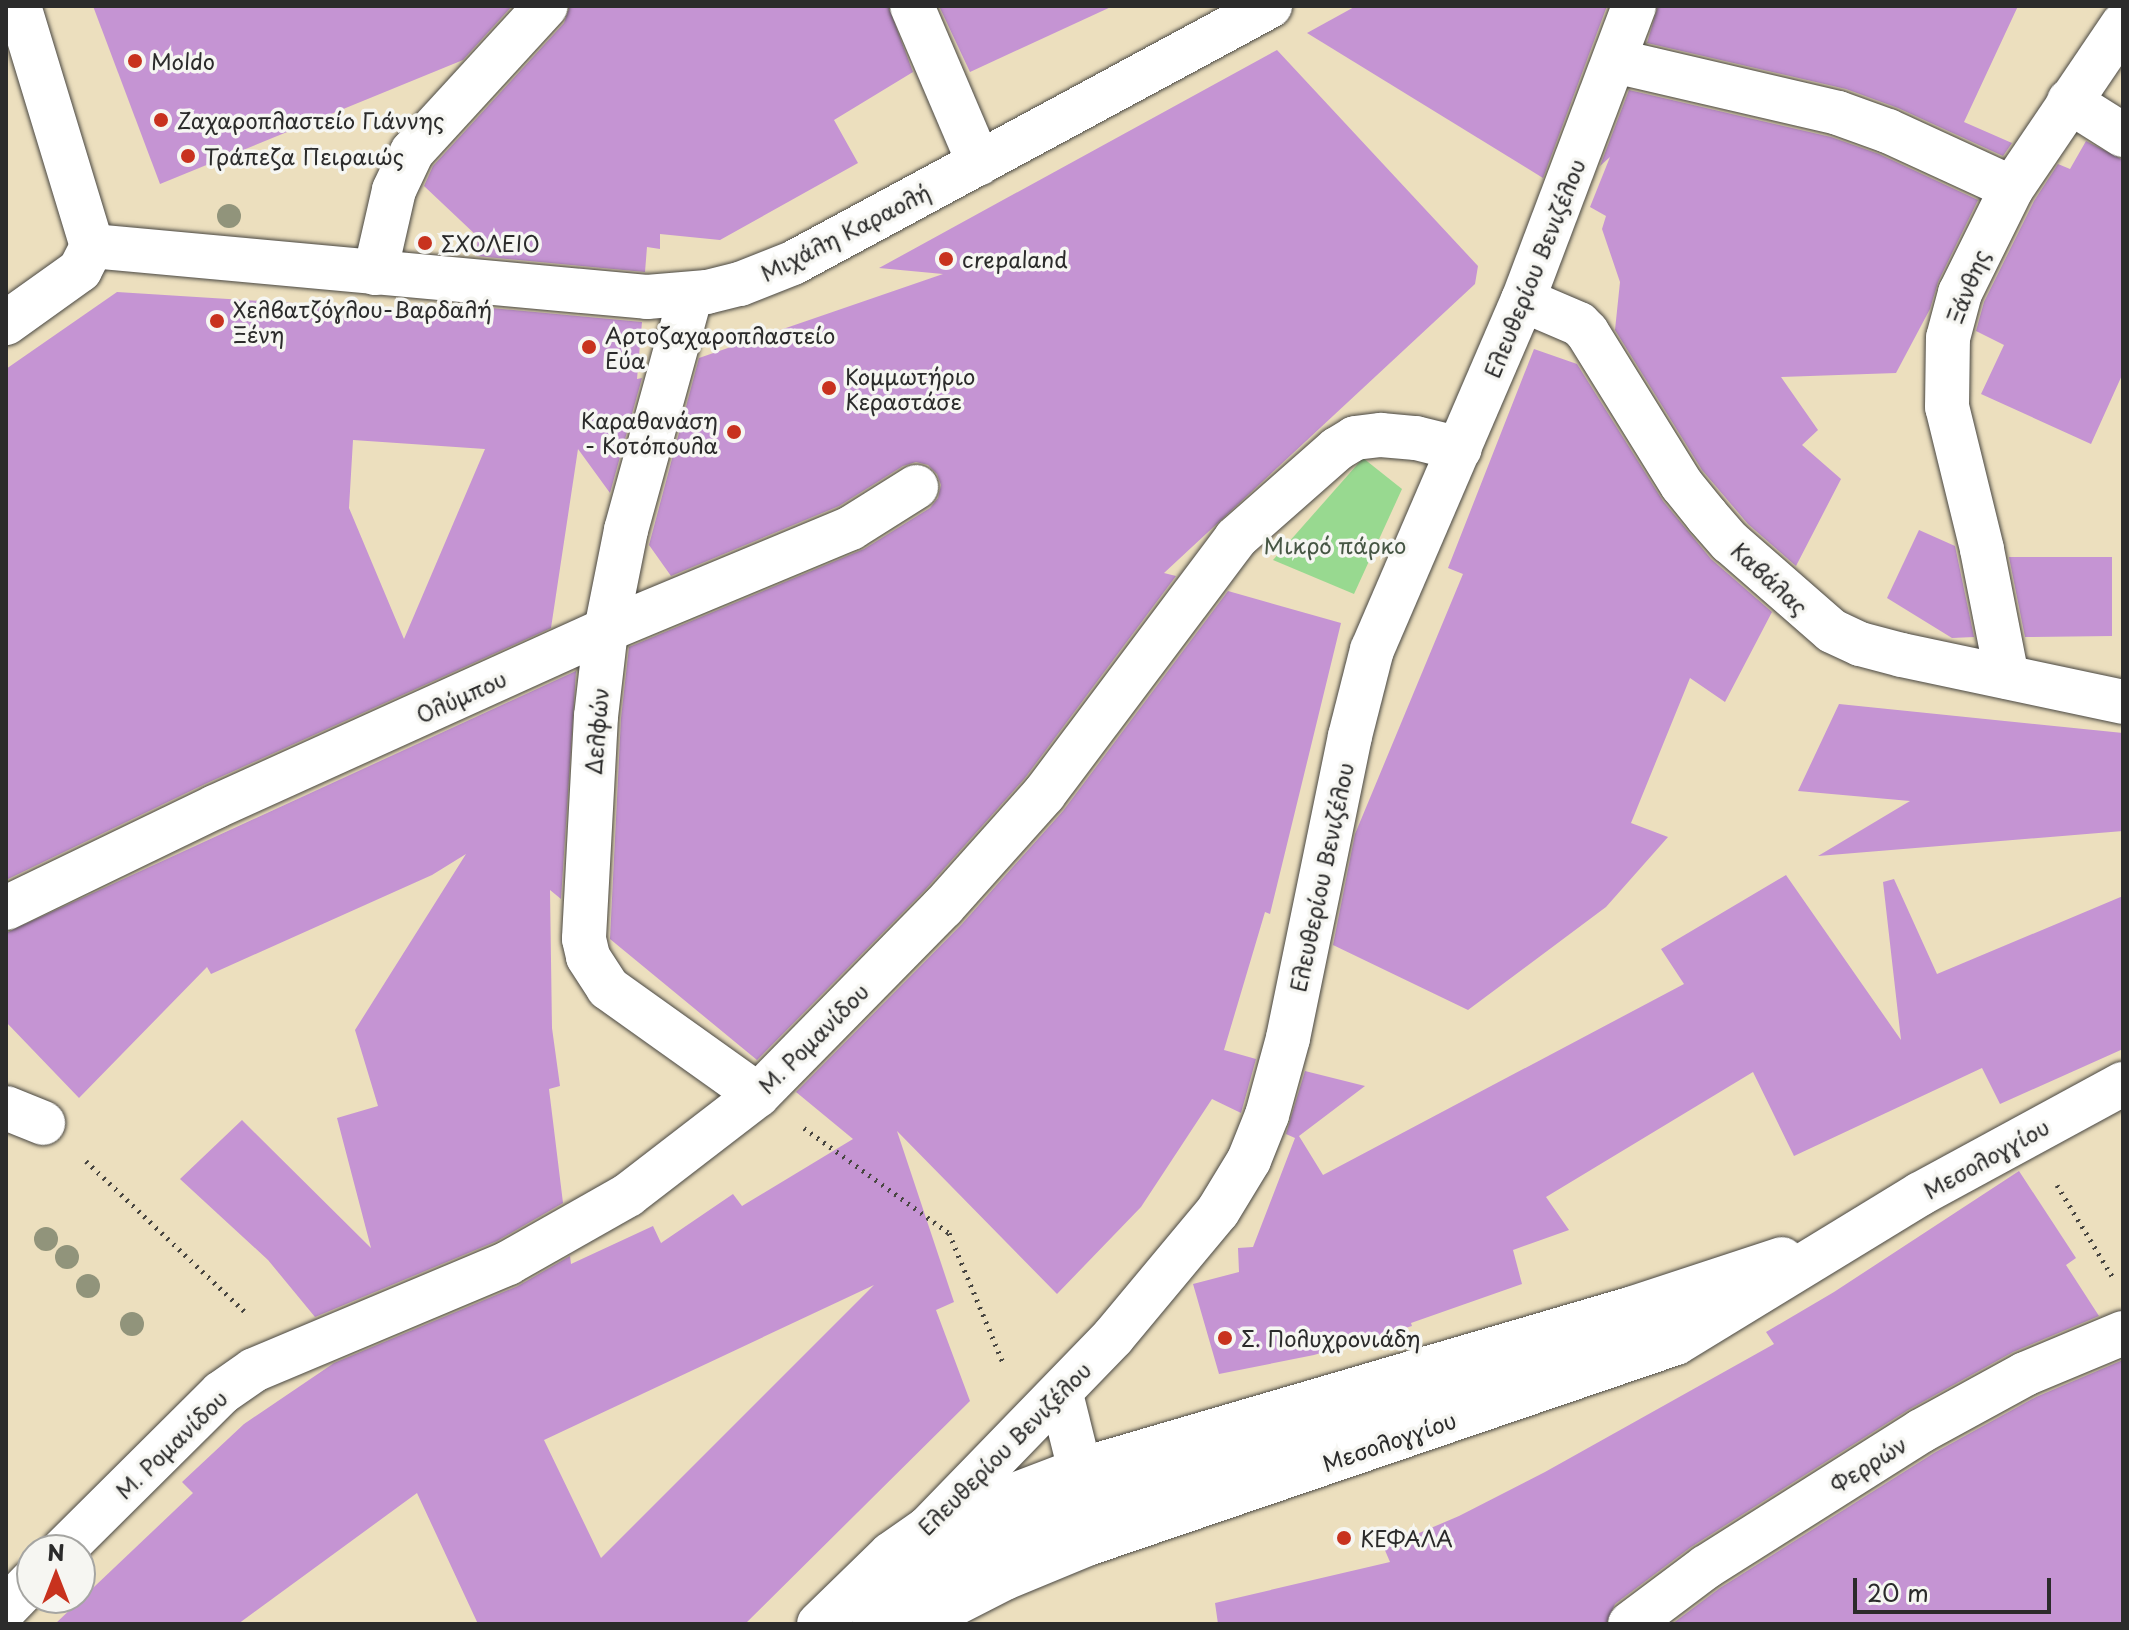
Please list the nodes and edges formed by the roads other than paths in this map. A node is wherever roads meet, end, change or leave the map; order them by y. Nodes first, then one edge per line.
1 (19, 6) edge
2 (546, 6) edge
3 (912, 6) edge
4 (1270, 6) edge
5 (1634, 6) edge
6 (2123, 24) edge
7 (1615, 61) junction
8 (2069, 101) junction
9 (2123, 135) edge
10 (979, 163) junction
11 (2012, 188) junction
12 (92, 246) junction
13 (375, 273) junction
14 (691, 294) junction
15 (1523, 300) junction
16 (6, 323) edge
17 (1460, 449) junction
18 (916, 487) dead end
19 (606, 630) junction
20 (2007, 677) junction
21 (2123, 702) edge
22 (6, 908) edge
23 (2123, 1084) edge
24 (758, 1095) junction
25 (1851, 1236) junction
26 (2123, 1333) edge
27 (1061, 1394) junction
28 (1080, 1470) junction
29 (928, 1528) junction
30 (79, 1534) edge
31 (914, 1621) edge
32 (819, 1624) edge
33 (1630, 1624) edge

1 - 12 street
2 - 13 street
3 - 10 street
4 - 10 street, Μιχάλη Καραολή
5 - 7 street, Ελευθερίου Βενιζέλου
6 - 8 street, Ξάνθης
7 - 11 street
7 - 15 street, Ελευθερίου Βενιζέλου
8 - 9 street
8 - 11 street, Ξάνθης
10 - 14 street, Μιχάλη Καραολή
11 - 20 street, Ξάνθης
12 - 13 street, Μιχάλη Καραολή
12 - 16 street
13 - 14 street, Μιχάλη Καραολή
14 - 19 street, Δελφών
15 - 17 street, Ελευθερίου Βενιζέλου
15 - 20 street, Καβάλας
17 - 24 street, Μ. Ρομανίδου
17 - 27 street, Ελευθερίου Βενιζέλου
18 - 19 street, Ολύμπου
19 - 22 street, Ολύμπου
19 - 24 street, Δελφών
20 - 21 street, Καβάλας
23 - 25 street, Μεσολογγίου
24 - 30 street, Μ. Ρομανίδου
25 - 28 street, Μεσολογγίου
25 - 31 street, Μεσολογγίου
26 - 33 street, Φερρών
27 - 28 street
27 - 29 street, Ελευθερίου Βενιζέλου
28 - 29 street, Μεσολογγίου
29 - 32 street, Ελευθερίου Βενιζέλου
31 - 31 street

